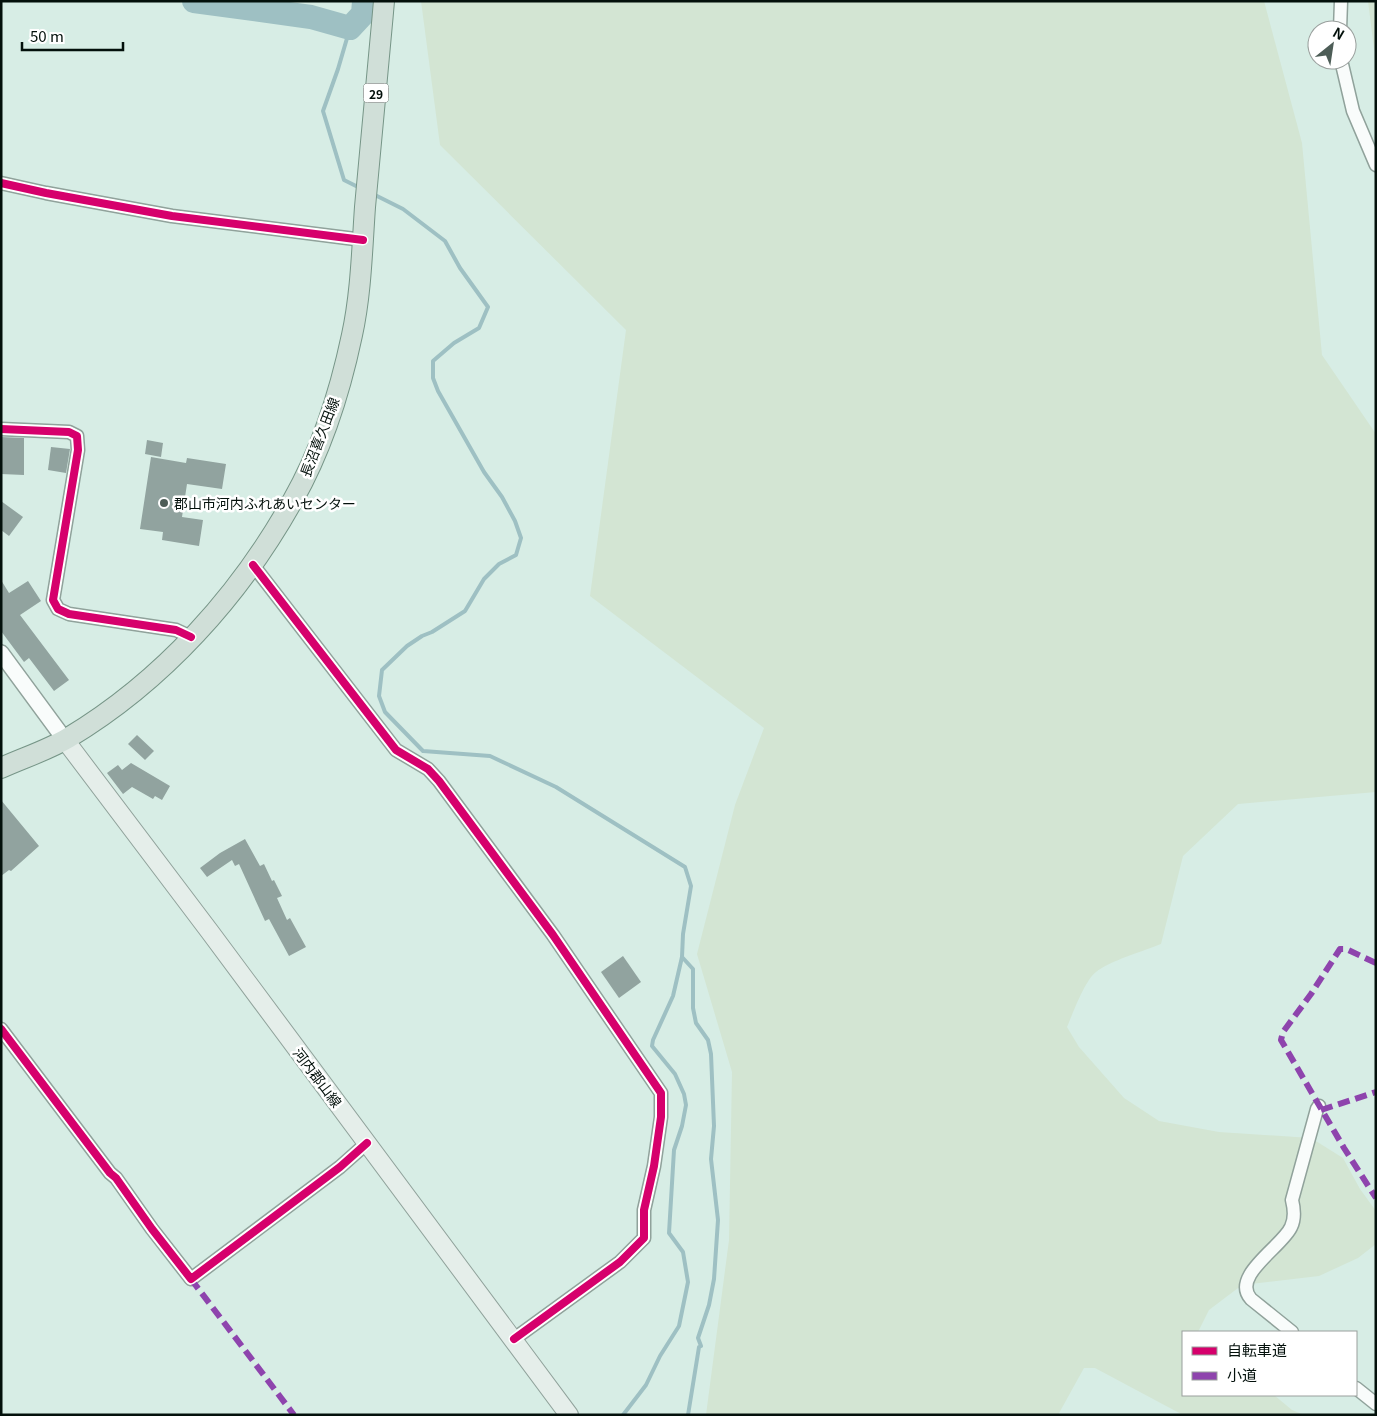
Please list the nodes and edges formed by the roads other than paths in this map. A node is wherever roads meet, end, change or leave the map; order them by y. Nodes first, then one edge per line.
1 (384, 1) edge
2 (1341, 1) edge
3 (1340, 20) edge
4 (1343, 70) edge
5 (1376, 165) edge
6 (1, 183) edge
7 (363, 240) junction
8 (1, 429) edge
9 (253, 565) junction
10 (191, 637) junction
11 (1, 653) edge
12 (65, 740) junction
13 (1, 768) edge
14 (1, 1029) edge
15 (1319, 1106) dead end
16 (367, 1143) junction
17 (1291, 1331) edge
18 (514, 1339) junction
19 (1357, 1389) edge
20 (1376, 1404) edge
21 (569, 1415) edge

1 - 7 main road, 長沼喜久田線 / 29
2 - 3 street
4 - 5 street
6 - 7 street
7 - 9 main road, 長沼喜久田線 / 29
8 - 10 street
9 - 10 main road, 長沼喜久田線 / 29
9 - 18 street
10 - 12 main road, 長沼喜久田線 / 29
11 - 12 street
12 - 13 main road, 長沼喜久田線 / 29
12 - 16 main road, 河内郡山線
14 - 16 street
15 - 17 street
16 - 18 main road, 河内郡山線
18 - 21 main road, 河内郡山線
19 - 20 street

